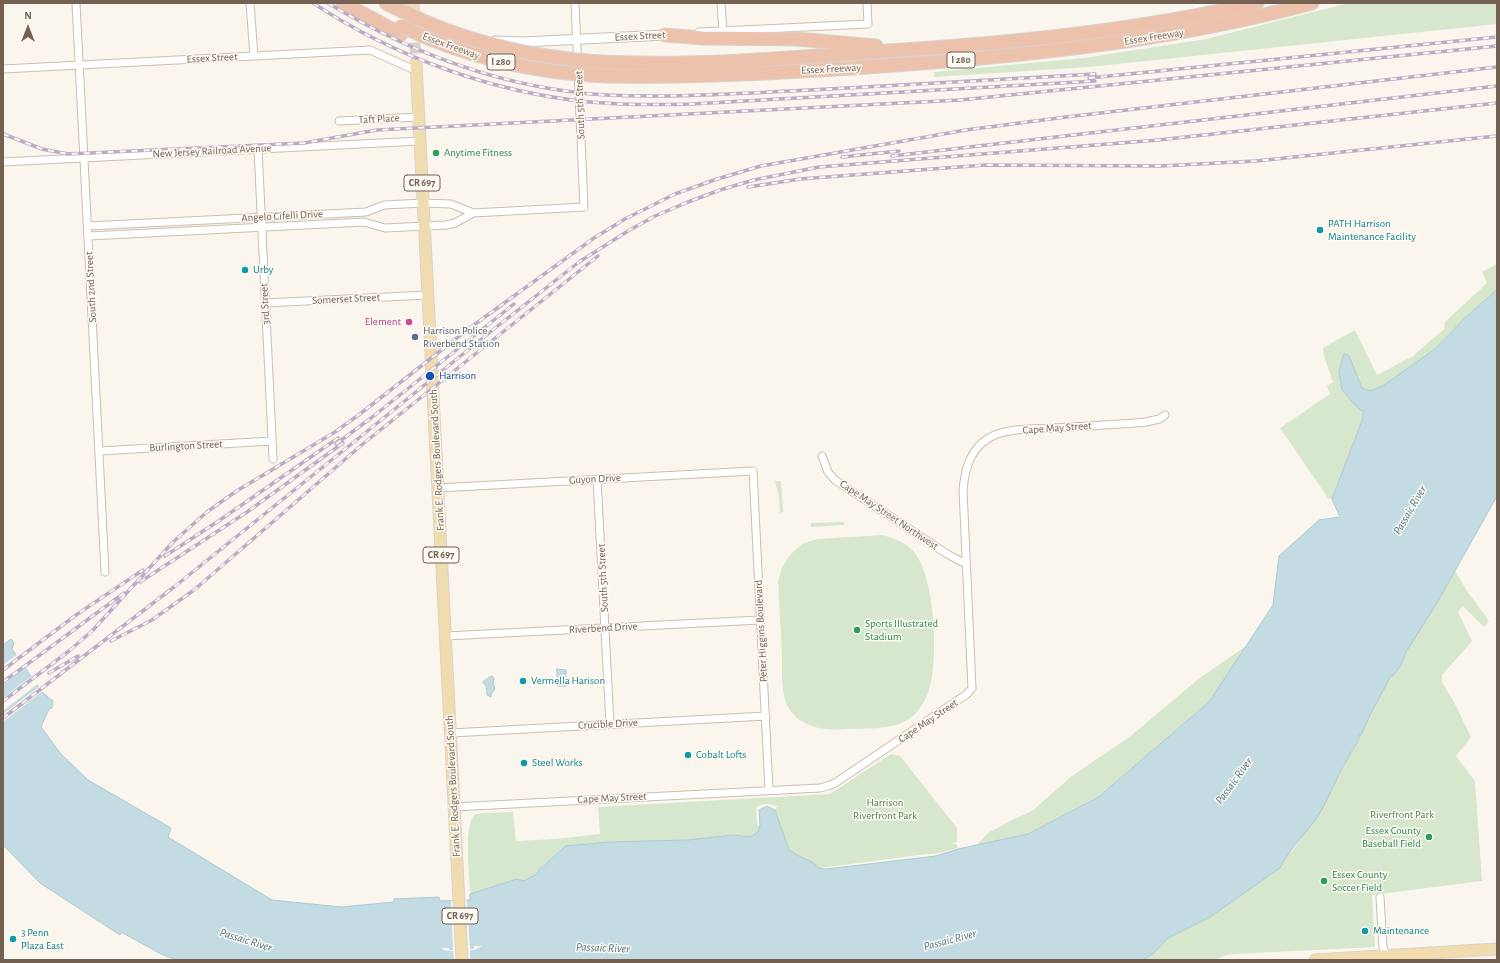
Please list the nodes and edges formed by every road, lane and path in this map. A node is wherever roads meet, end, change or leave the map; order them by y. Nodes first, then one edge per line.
1 (76, 3) edge
2 (250, 3) edge
3 (343, 3) edge
4 (359, 3) edge
5 (386, 3) edge
6 (413, 3) edge
7 (575, 3) edge
8 (721, 3) edge
9 (867, 3) edge
10 (1257, 3) edge
11 (1312, 3) edge
12 (414, 26) joint
13 (401, 30) junction
14 (723, 31) junction
15 (666, 35) junction
16 (577, 39) junction
17 (900, 51) junction
18 (254, 56) junction
19 (79, 65) junction
20 (416, 68) joint
21 (3, 69) edge
22 (419, 117) junction
23 (339, 121) dead end
24 (420, 141) junction
25 (258, 149) junction
26 (84, 158) junction
27 (3, 162) edge
28 (423, 202) junction
29 (584, 207) joint
30 (473, 213) junction
31 (261, 218) junction
32 (88, 226) junction
33 (424, 226) junction
34 (261, 227) junction
35 (89, 236) junction
36 (428, 297) junction
37 (265, 303) junction
38 (1165, 415) dead end
39 (272, 440) junction
40 (100, 451) junction
41 (822, 456) dead end
42 (273, 459) dead end
43 (753, 471) joint
44 (597, 479) junction
45 (438, 488) junction
46 (966, 564) junction
47 (105, 572) dead end
48 (760, 620) junction
49 (606, 628) junction
50 (446, 636) junction
51 (766, 716) junction
52 (610, 724) junction
53 (450, 733) junction
54 (769, 790) junction
55 (454, 806) junction
56 (1380, 897) dead end
57 (1497, 949) edge
58 (462, 955) edge
59 (1388, 958) edge
60 (1315, 960) edge

1 - 19 street, South 2nd Street
2 - 18 street
3 - 13 highway
4 - 13 highway, Essex Freeway / I 280
5 - 17 highway, Essex Freeway / I 280, bridge
6 - 12 main road
7 - 16 street, South 5th Street
8 - 14 street
9 - 14 street, Essex Street
10 - 17 highway, Essex Freeway / I 280
11 - 13 highway, Essex Freeway / I 280, bridge
12 - 16 street, Essex Street
14 - 15 street, Essex Street
15 - 16 street, Essex Street
15 - 17 highway
16 - 29 street, South 5th Street
18 - 19 street, Essex Street
18 - 20 street, Essex Street
19 - 21 street, Essex Street
19 - 26 street, South 2nd Street
20 - 22 main road, Frank E. Rodgers Boulevard South / CR 697
22 - 23 street, Taft Place
22 - 24 main road, Frank E. Rodgers Boulevard South / CR 697
24 - 25 street, New Jersey Railroad Avenue
24 - 28 main road, Frank E. Rodgers Boulevard South / CR 697
25 - 26 street, New Jersey Railroad Avenue
25 - 31 street, 3rd Street
26 - 27 street, New Jersey Railroad Avenue
26 - 32 street, South 2nd Street
28 - 30 street, Angelo Cifelli Drive
28 - 31 street, Angelo Cifelli Drive
28 - 33 main road, Frank E. Rodgers Boulevard South / CR 697
29 - 30 street, Angelo Cifelli Drive
30 - 33 street, Angelo Cifelli Drive
31 - 32 street, Angelo Cifelli Drive
31 - 34 street, 3rd Street
32 - 35 street, South 2nd Street
33 - 34 street, Angelo Cifelli Drive
33 - 36 main road, Frank E. Rodgers Boulevard South / CR 697
34 - 35 street, Angelo Cifelli Drive
34 - 37 street, 3rd Street
35 - 40 street, South 2nd Street
36 - 37 street, Somerset Street
36 - 45 main road, Frank E. Rodgers Boulevard South / CR 697
37 - 39 street, 3rd Street
38 - 46 street, Cape May Street
39 - 40 street, Burlington Street
39 - 42 street, 3rd Street
40 - 47 street, South 2nd Street
41 - 46 street, Cape May Street Northwest
43 - 44 street, Guyon Drive
43 - 48 street, Peter Higgins Boulevard
44 - 45 street, Guyon Drive
44 - 49 street, South 5th Street
45 - 50 main road, Frank E. Rodgers Boulevard South / CR 697
46 - 54 street, Cape May Street
48 - 49 street, Riverbend Drive
48 - 51 street, Peter Higgins Boulevard
49 - 50 street, Riverbend Drive
49 - 52 street, South 5th Street
50 - 53 main road, Frank E. Rodgers Boulevard South / CR 697
51 - 52 street, Crucible Drive
51 - 54 street, Peter Higgins Boulevard
52 - 53 street, Crucible Drive
53 - 55 main road, Frank E. Rodgers Boulevard South / CR 697
54 - 55 street, Cape May Street
55 - 58 main road, Frank E. Rodgers Boulevard South / CR 697
56 - 59 street
57 - 59 main road
59 - 60 main road

